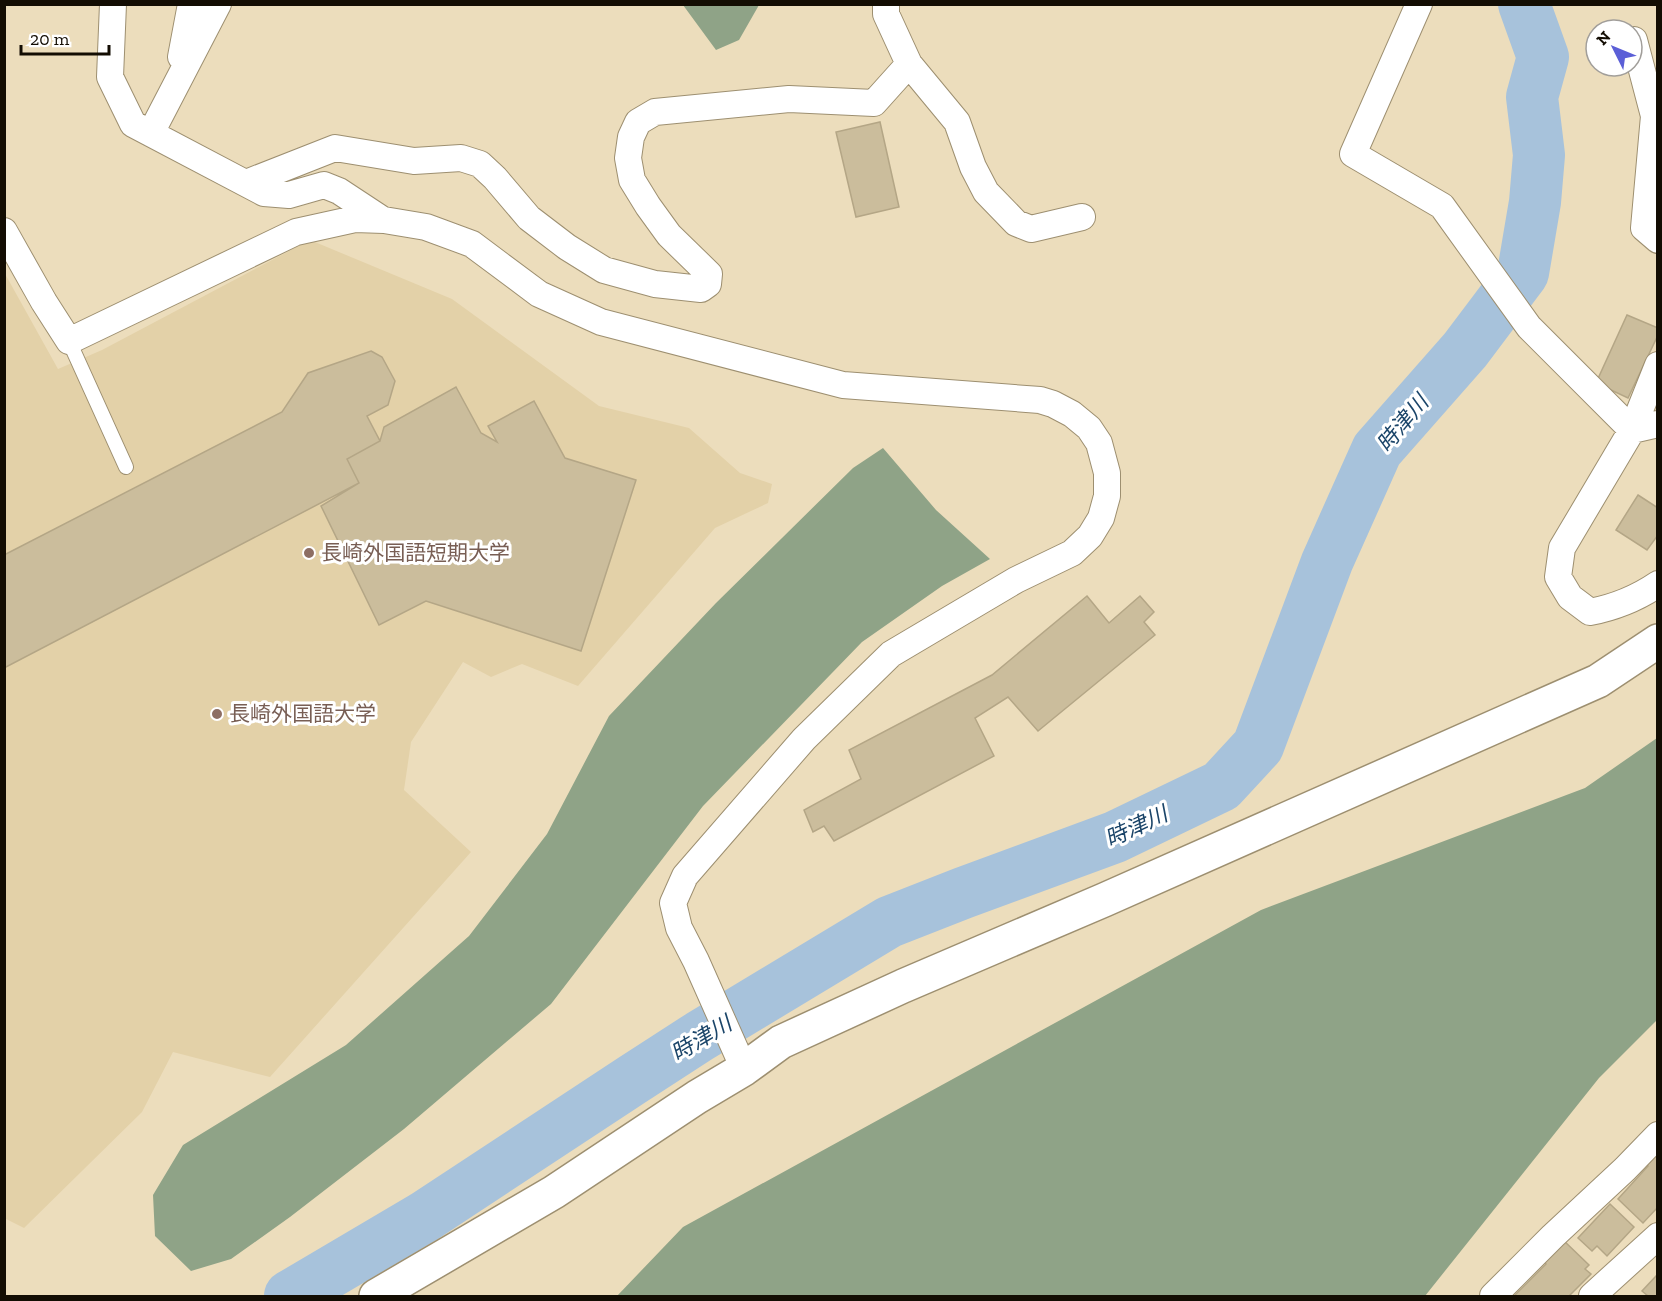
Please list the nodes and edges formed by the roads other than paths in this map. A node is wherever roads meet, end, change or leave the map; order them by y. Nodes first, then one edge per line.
1 (112, 4) edge
2 (191, 4) edge
3 (218, 4) edge
4 (886, 4) edge
5 (1419, 4) edge
6 (909, 64) junction
7 (181, 76) junction
8 (1644, 78) edge
9 (151, 133) junction
10 (246, 183) junction
11 (1082, 218) dead end
12 (384, 220) junction
13 (4, 231) edge
14 (1658, 240) edge
15 (69, 341) junction
16 (1658, 366) edge
17 (1658, 424) edge
18 (1632, 430) junction
19 (126, 466) dead end
20 (1658, 584) edge
21 (1658, 641) edge
22 (744, 1069) junction
23 (1658, 1135) edge
24 (1658, 1236) edge
25 (376, 1296) edge
26 (1492, 1296) edge
27 (1592, 1296) edge

1 - 9 street
2 - 7 street
3 - 7 street
4 - 6 street
5 - 18 street
6 - 10 street
6 - 11 street
7 - 9 street
8 - 14 street
9 - 10 street
10 - 12 street
12 - 15 street
12 - 22 street
13 - 15 street
15 - 19 lane
16 - 18 street
17 - 18 street
18 - 20 street
21 - 22 street
22 - 25 street
23 - 26 street
24 - 27 street

